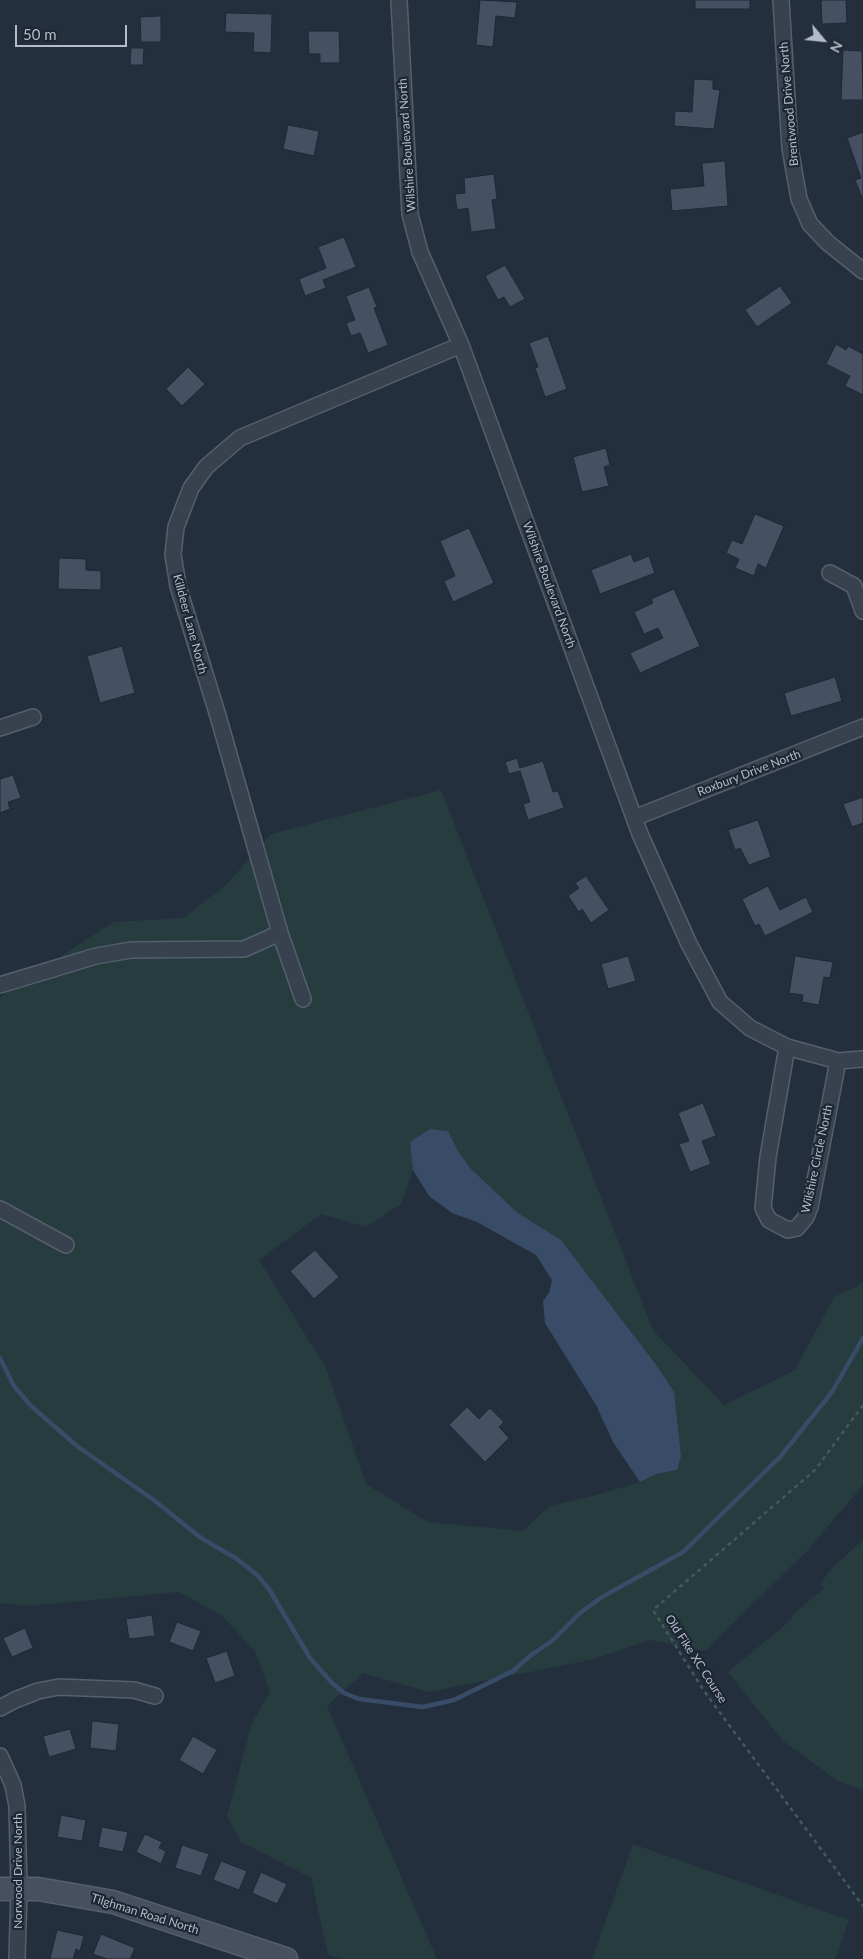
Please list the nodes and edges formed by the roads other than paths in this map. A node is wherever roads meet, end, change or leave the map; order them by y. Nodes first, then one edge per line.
1 (399, 0) edge
2 (781, 0) edge
3 (863, 271) edge
4 (461, 345) junction
5 (830, 573) dead end
6 (863, 611) edge
7 (33, 717) dead end
8 (863, 727) edge
9 (0, 728) edge
10 (634, 818) junction
11 (280, 933) junction
12 (0, 985) edge
13 (303, 999) dead end
14 (787, 1047) junction
15 (863, 1059) edge
16 (838, 1061) junction
17 (0, 1209) edge
18 (66, 1245) dead end
19 (155, 1696) dead end
20 (0, 1708) edge
21 (0, 1756) edge
22 (10, 1889) edge
23 (256, 1954) edge
24 (17, 1959) edge
25 (286, 1959) edge

1 - 4 street, Wilshire Boulevard North
2 - 3 street, Brentwood Drive North
4 - 10 street, Wilshire Boulevard North
4 - 11 street, Killdeer Lane North
5 - 6 street
7 - 9 street
8 - 10 street, Roxbury Drive North
10 - 14 street, Wilshire Boulevard North
11 - 12 street
11 - 13 street, Killdeer Lane North
14 - 16 street, Wilshire Boulevard North
14 - 16 street, Wilshire Circle North
15 - 16 street, Wilshire Boulevard North
17 - 18 street
19 - 20 street
21 - 22 street, Norwood Drive North
22 - 23 street, Tilghman Road North
22 - 24 street, Norwood Drive North
23 - 25 street, Tilghman Road North

